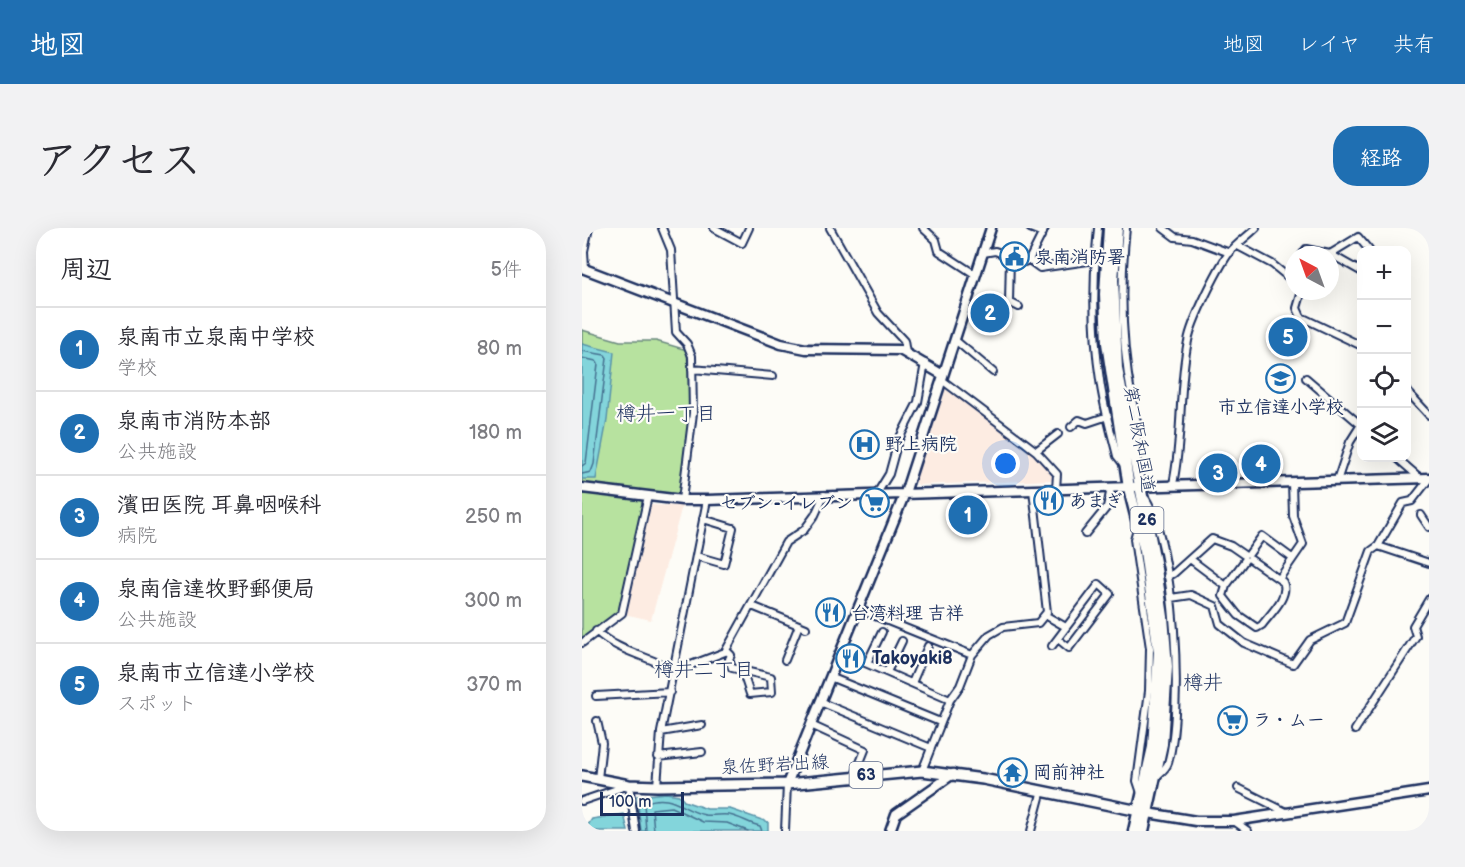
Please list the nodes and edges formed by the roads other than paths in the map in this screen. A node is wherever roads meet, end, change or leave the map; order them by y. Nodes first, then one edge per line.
1 (590, 228) edge
2 (662, 228) edge
3 (714, 228) edge
4 (749, 228) edge
5 (830, 228) edge
6 (923, 228) edge
7 (991, 228) edge
8 (1030, 228) edge
9 (1098, 228) edge
10 (1109, 228) edge
11 (1117, 228) edge
12 (1126, 228) edge
13 (1163, 228) edge
14 (1256, 228) edge
15 (1044, 230) edge
16 (1238, 246) junction
17 (1366, 246) edge
18 (1339, 249) edge
19 (983, 253) junction
20 (1230, 253) junction
21 (1010, 256) junction
22 (1339, 259) edge
23 (1029, 260) junction
24 (1095, 260) junction
25 (583, 268) edge
26 (1357, 269) edge
27 (1285, 273) edge
28 (976, 275) junction
29 (1299, 300) edge
30 (673, 304) junction
31 (1019, 308) dead end
32 (955, 340) junction
33 (1357, 344) edge
34 (906, 353) junction
35 (925, 363) junction
36 (692, 369) junction
37 (993, 372) dead end
38 (773, 376) dead end
39 (942, 378) junction
40 (1306, 378) dead end
41 (1411, 395) edge
42 (1429, 415) edge
43 (1108, 416) junction
44 (1357, 421) edge
45 (1071, 427) dead end
46 (1357, 431) edge
47 (1058, 434) dead end
48 (1135, 448) junction
49 (1036, 451) junction
50 (1404, 462) edge
51 (1126, 468) junction
52 (1426, 478) edge
53 (1337, 481) junction
54 (1292, 482) junction
55 (1173, 484) junction
56 (582, 488) edge
57 (1111, 488) junction
58 (1129, 488) junction
59 (1056, 489) junction
60 (1033, 490) junction
61 (1143, 491) junction
62 (905, 493) junction
63 (824, 495) junction
64 (876, 495) junction
65 (648, 496) junction
66 (682, 500) junction
67 (707, 500) junction
68 (1421, 515) dead end
69 (703, 519) junction
70 (1429, 527) edge
71 (1085, 534) dead end
72 (1378, 546) junction
73 (696, 556) junction
74 (1247, 557) junction
75 (1292, 558) junction
76 (1190, 560) junction
77 (1429, 563) edge
78 (1167, 576) junction
79 (1279, 579) junction
80 (1226, 586) junction
81 (1171, 598) junction
82 (1429, 599) edge
83 (1084, 604) junction
84 (752, 606) junction
85 (858, 609) junction
86 (1096, 612) junction
87 (1045, 615) junction
88 (799, 625) junction
89 (1066, 627) junction
90 (806, 628) dead end
91 (596, 631) junction
92 (882, 632) dead end
93 (1058, 639) junction
94 (902, 641) dead end
95 (582, 643) edge
96 (928, 646) dead end
97 (1052, 646) dead end
98 (726, 650) junction
99 (840, 652) junction
100 (972, 655) junction
101 (786, 660) dead end
102 (867, 663) junction
103 (742, 670) junction
104 (675, 671) junction
105 (887, 672) junction
106 (830, 677) junction
107 (912, 683) junction
108 (670, 692) junction
109 (596, 696) dead end
110 (950, 700) junction
111 (820, 702) junction
112 (597, 721) dead end
113 (940, 722) junction
114 (702, 725) dead end
115 (811, 725) junction
116 (1355, 730) dead end
117 (661, 732) junction
118 (931, 748) junction
119 (702, 753) dead end
120 (658, 757) junction
121 (922, 771) junction
122 (953, 774) junction
123 (855, 775) junction
124 (582, 776) edge
125 (1155, 777) junction
126 (598, 779) junction
127 (787, 784) junction
128 (629, 785) junction
129 (657, 786) junction
130 (1238, 788) dead end
131 (1042, 790) junction
132 (1429, 791) edge
133 (582, 801) edge
134 (1143, 812) junction
135 (1288, 813) junction
136 (1234, 821) junction
137 (636, 831) edge
138 (785, 831) edge
139 (890, 831) edge
140 (1030, 831) edge
141 (1134, 831) edge
142 (1143, 831) edge
143 (1148, 831) edge
144 (1248, 831) edge

1 - 25 street
2 - 30 street
3 - 4 street
5 - 34 street
6 - 28 street
7 - 19 street
8 - 15 street
9 - 24 street
10 - 51 highway, 第二阪和国道 / 26
11 - 48 highway, 第二阪和国道 / 26
12 - 48 street
13 - 20 street
14 - 16 street
15 - 23 street
16 - 20 street
16 - 27 street
17 - 18 street
19 - 21 street
19 - 28 street
20 - 55 street
21 - 23 street
21 - 31 street
22 - 26 street
23 - 24 street
24 - 43 street
25 - 30 street
28 - 32 street
29 - 33 street
30 - 34 street
30 - 36 street
32 - 37 street
32 - 39 street
34 - 35 street
35 - 39 street
35 - 64 street
36 - 38 street
36 - 66 street
39 - 49 street
39 - 62 street
40 - 44 street
41 - 42 street
43 - 45 street
43 - 51 street
46 - 53 street
47 - 49 street
48 - 61 highway, 第二阪和国道 / 26
49 - 59 street
50 - 52 street
51 - 58 highway, 第二阪和国道 / 26
52 - 53 street
52 - 72 street
53 - 54 street
54 - 55 street
54 - 75 street
55 - 61 street
56 - 65 street
57 - 58 street
57 - 59 street
57 - 71 street
58 - 61 street
58 - 134 highway, 第二阪和国道 / 26
59 - 60 street
60 - 62 street
60 - 87 street
61 - 78 street
61 - 125 highway, 第二阪和国道 / 26
62 - 64 street
62 - 85 street
63 - 64 street
63 - 67 street
63 - 84 street
65 - 66 street
65 - 91 street
66 - 67 street
67 - 69 street
68 - 70 street
69 - 73 street
69 - 73 street
72 - 77 street
72 - 81 street
73 - 104 street
74 - 75 street
74 - 76 street
74 - 79 street
74 - 80 street
75 - 79 street
76 - 78 street
76 - 80 street
78 - 81 street
79 - 80 street
81 - 125 street
82 - 116 street
83 - 86 street
83 - 86 street
83 - 89 street
84 - 88 street
84 - 98 street
85 - 99 street
85 - 100 street
86 - 93 street
87 - 89 street
87 - 100 street
88 - 90 street
88 - 101 street
89 - 93 street
91 - 95 street
91 - 104 street
92 - 102 street
93 - 97 street
94 - 105 street
96 - 107 street
98 - 103 street
98 - 104 street
99 - 102 street
99 - 106 street
100 - 110 street
102 - 105 street
103 - 103 street
104 - 108 street
105 - 107 street
106 - 111 street
106 - 113 street
107 - 110 street
108 - 109 street
108 - 117 street
110 - 113 street
111 - 115 street
111 - 118 street
112 - 126 street
113 - 118 street
114 - 117 street
115 - 123 street
115 - 127 street
117 - 120 street
118 - 121 street
119 - 120 street
120 - 129 street
121 - 122 main road, 泉佐野岩出線 / 63
121 - 123 main road, 泉佐野岩出線 / 63
122 - 131 main road, 泉佐野岩出線 / 63
122 - 139 street
123 - 127 main road, 泉佐野岩出線 / 63
124 - 126 main road, 泉佐野岩出線 / 63
125 - 134 highway, 第二阪和国道 / 26
126 - 128 main road, 泉佐野岩出線 / 63
127 - 129 main road, 泉佐野岩出線 / 63
127 - 138 street
128 - 129 main road, 泉佐野岩出線 / 63
128 - 133 street
128 - 137 street
130 - 135 street
131 - 134 main road, 泉佐野岩出線 / 63
131 - 140 street
132 - 135 street
134 - 136 street
134 - 141 highway, 第二阪和国道 / 26
134 - 142 highway, 第二阪和国道 / 26
134 - 143 street
135 - 136 street
136 - 144 street

